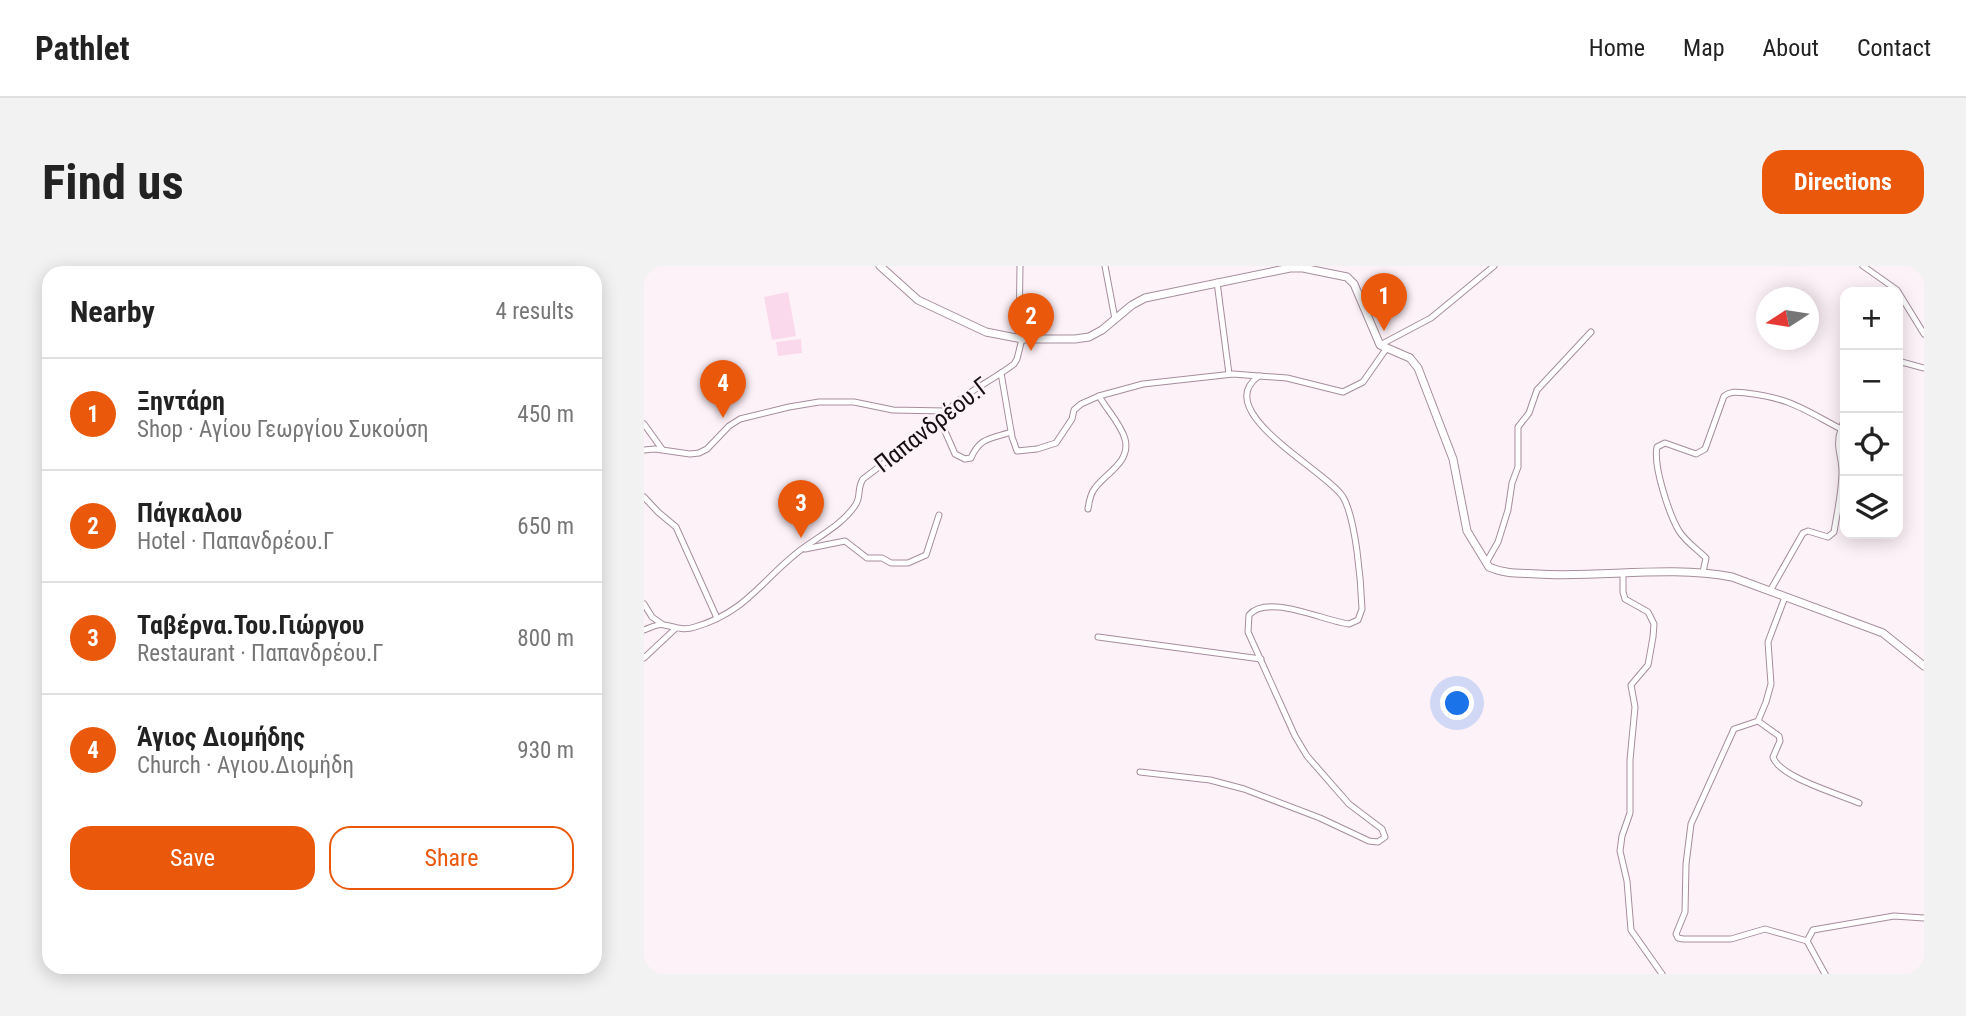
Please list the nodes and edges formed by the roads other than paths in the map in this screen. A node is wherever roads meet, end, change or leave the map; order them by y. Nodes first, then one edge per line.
1 (880, 266) edge
2 (1020, 266) edge
3 (1105, 266) edge
4 (1494, 266) edge
5 (1863, 266) edge
6 (1304, 267) edge
7 (1217, 282) junction
8 (1115, 319) junction
9 (1591, 332) dead end
10 (1924, 334) edge
11 (1021, 339) junction
12 (1383, 347) junction
13 (1903, 362) edge
14 (1924, 368) edge
15 (1001, 373) junction
16 (1229, 374) junction
17 (1259, 376) junction
18 (1099, 396) junction
19 (945, 411) junction
20 (940, 420) junction
21 (644, 424) edge
22 (1840, 429) joint
23 (1011, 432) junction
24 (662, 449) junction
25 (644, 450) edge
26 (1840, 454) edge
27 (1842, 476) edge
28 (644, 497) edge
29 (1088, 509) dead end
30 (939, 515) dead end
31 (802, 549) junction
32 (1486, 563) junction
33 (1703, 572) junction
34 (1623, 574) junction
35 (1770, 591) junction
36 (1785, 597) junction
37 (644, 604) edge
38 (646, 612) edge
39 (717, 618) junction
40 (662, 624) junction
41 (676, 629) junction
42 (644, 630) edge
43 (1098, 637) dead end
44 (644, 658) edge
45 (1261, 659) junction
46 (1924, 666) edge
47 (1758, 721) junction
48 (1140, 772) dead end
49 (1859, 803) dead end
50 (1924, 918) edge
51 (1807, 942) junction
52 (1662, 974) edge
53 (1825, 974) edge

1 - 11 main road
2 - 11 street
3 - 8 street
4 - 12 street
5 - 10 street
6 - 7 main road
6 - 12 main road
7 - 8 main road
7 - 16 street
8 - 11 main road
9 - 32 street
11 - 15 street, Παπανδρέου.Γ
12 - 17 street
12 - 32 main road
13 - 14 street
15 - 19 street, Παπανδρέου.Γ
15 - 23 street
16 - 17 street
16 - 18 street
17 - 45 street
18 - 23 street
18 - 29 street
19 - 20 street, Παπανδρέου.Γ
19 - 24 street
20 - 23 street
20 - 31 street, Παπανδρέου.Γ
21 - 24 street
22 - 26 street
22 - 33 street
24 - 25 street
27 - 35 street
28 - 39 street
30 - 31 street
31 - 39 street, Παπανδρέου.Γ
32 - 34 main road
33 - 34 main road
33 - 35 main road
34 - 52 street
35 - 36 main road
36 - 46 main road
36 - 47 street
37 - 38 street
38 - 40 street
39 - 41 street, Παπανδρέου.Γ
40 - 41 street
40 - 42 street
41 - 44 street
43 - 45 street
45 - 48 street
47 - 49 street
47 - 51 street
50 - 51 street
51 - 53 street

